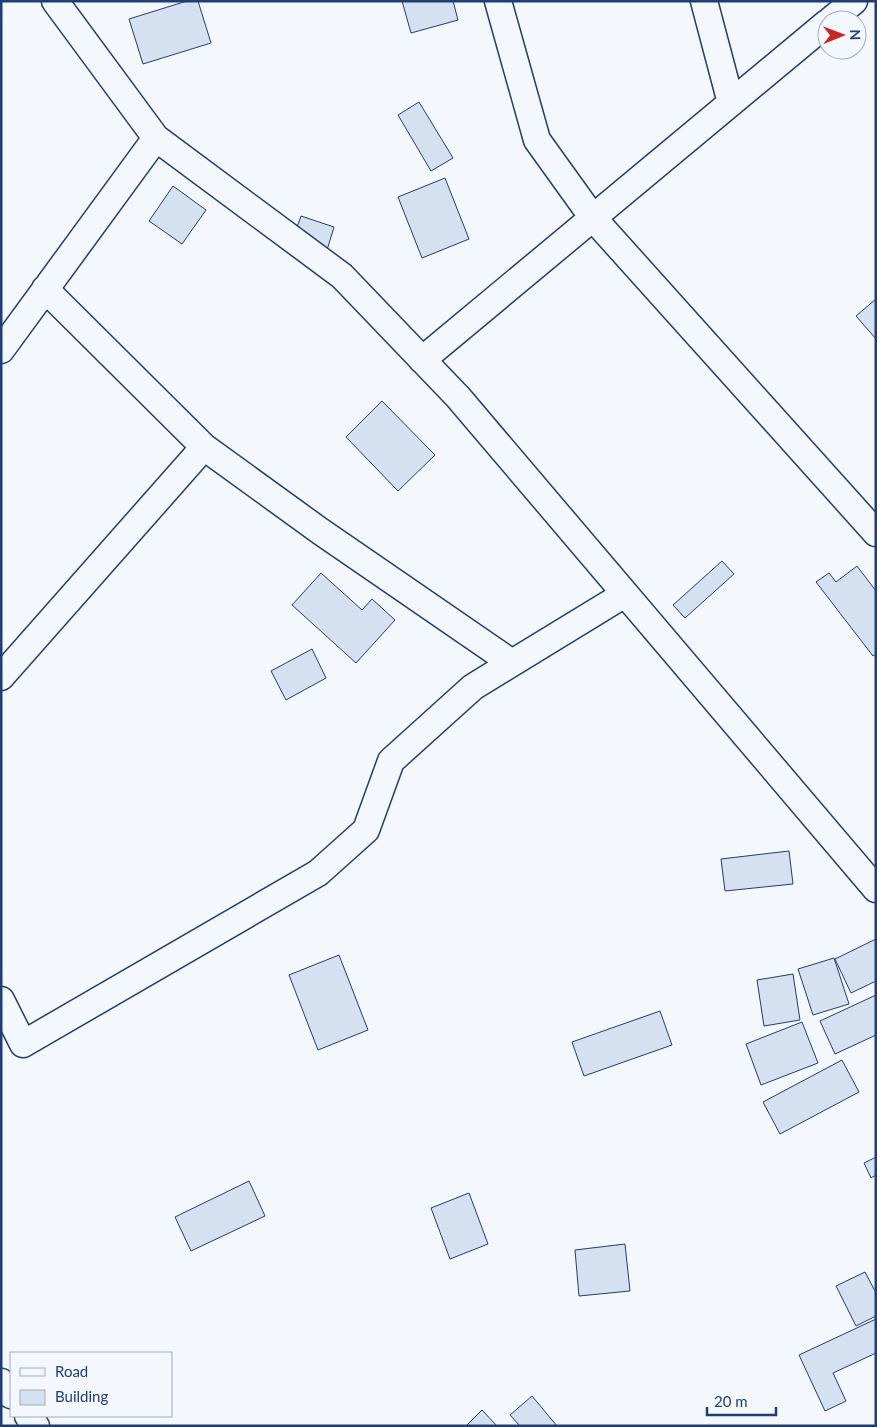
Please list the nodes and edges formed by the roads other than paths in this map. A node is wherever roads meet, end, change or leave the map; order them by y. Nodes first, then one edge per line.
1 (55, 1) edge
2 (498, 1) edge
3 (704, 1) edge
4 (854, 1) edge
5 (843, 10) edge
6 (817, 31) edge
7 (731, 103) junction
8 (156, 138) junction
9 (593, 218) junction
10 (45, 289) junction
11 (1, 350) edge
12 (422, 360) junction
13 (204, 447) junction
14 (876, 533) edge
15 (625, 594) junction
16 (512, 663) junction
17 (1, 677) edge
18 (876, 889) edge
19 (1, 1000) edge
20 (1, 1382) edge
21 (10, 1393) edge

1 - 8 street
2 - 9 street
3 - 7 street
4 - 5 street
6 - 7 street
7 - 9 street
8 - 10 street
8 - 12 street
9 - 12 street
9 - 14 street
10 - 11 street
10 - 13 street
12 - 15 street
13 - 16 street
13 - 17 street
15 - 16 street
15 - 18 street
16 - 19 street
20 - 21 street

